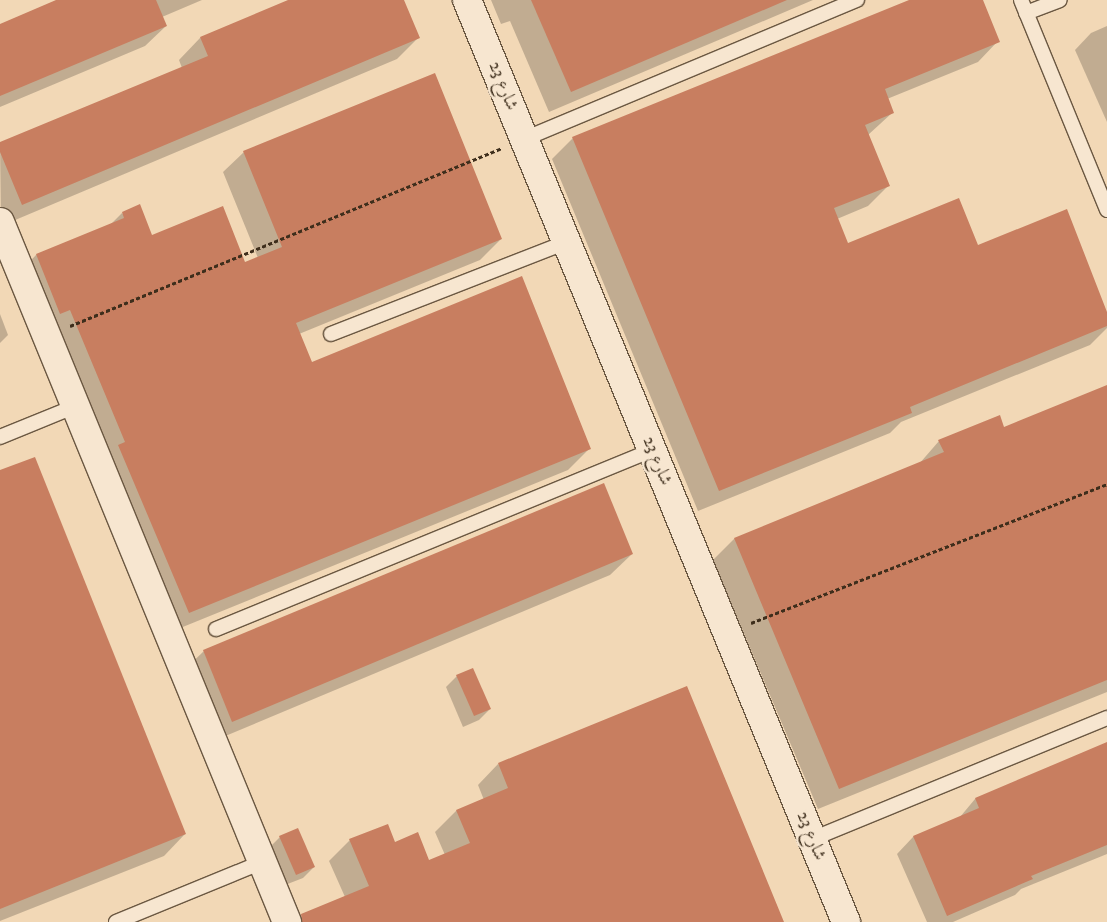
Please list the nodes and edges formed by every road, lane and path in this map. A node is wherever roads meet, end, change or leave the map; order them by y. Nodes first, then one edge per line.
1 (467, 0) edge
2 (856, 0) edge
3 (1021, 0) edge
4 (1060, 0) edge
5 (1026, 14) junction
6 (524, 139) junction
7 (1107, 210) edge
8 (0, 222) edge
9 (567, 242) junction
10 (331, 334) dead end
11 (47, 336) junction
12 (76, 406) junction
13 (0, 437) edge
14 (652, 450) junction
15 (1107, 484) edge
16 (216, 629) dead end
17 (727, 632) junction
18 (1107, 718) edge
19 (812, 839) junction
20 (262, 862) junction
21 (116, 922) edge
22 (287, 922) edge
23 (846, 922) edge

1 - 6 street, شارع 23
2 - 6 lane
3 - 5 lane
4 - 5 lane
5 - 7 lane
6 - 9 street, شارع 23
6 - 11 path
8 - 11 street
9 - 10 lane
9 - 14 street, شارع 23
11 - 12 street
12 - 13 lane
12 - 20 street
14 - 16 lane
14 - 17 street, شارع 23
15 - 17 path
17 - 19 street, شارع 23
18 - 19 lane
19 - 23 street, شارع 23
20 - 21 lane
20 - 22 street

